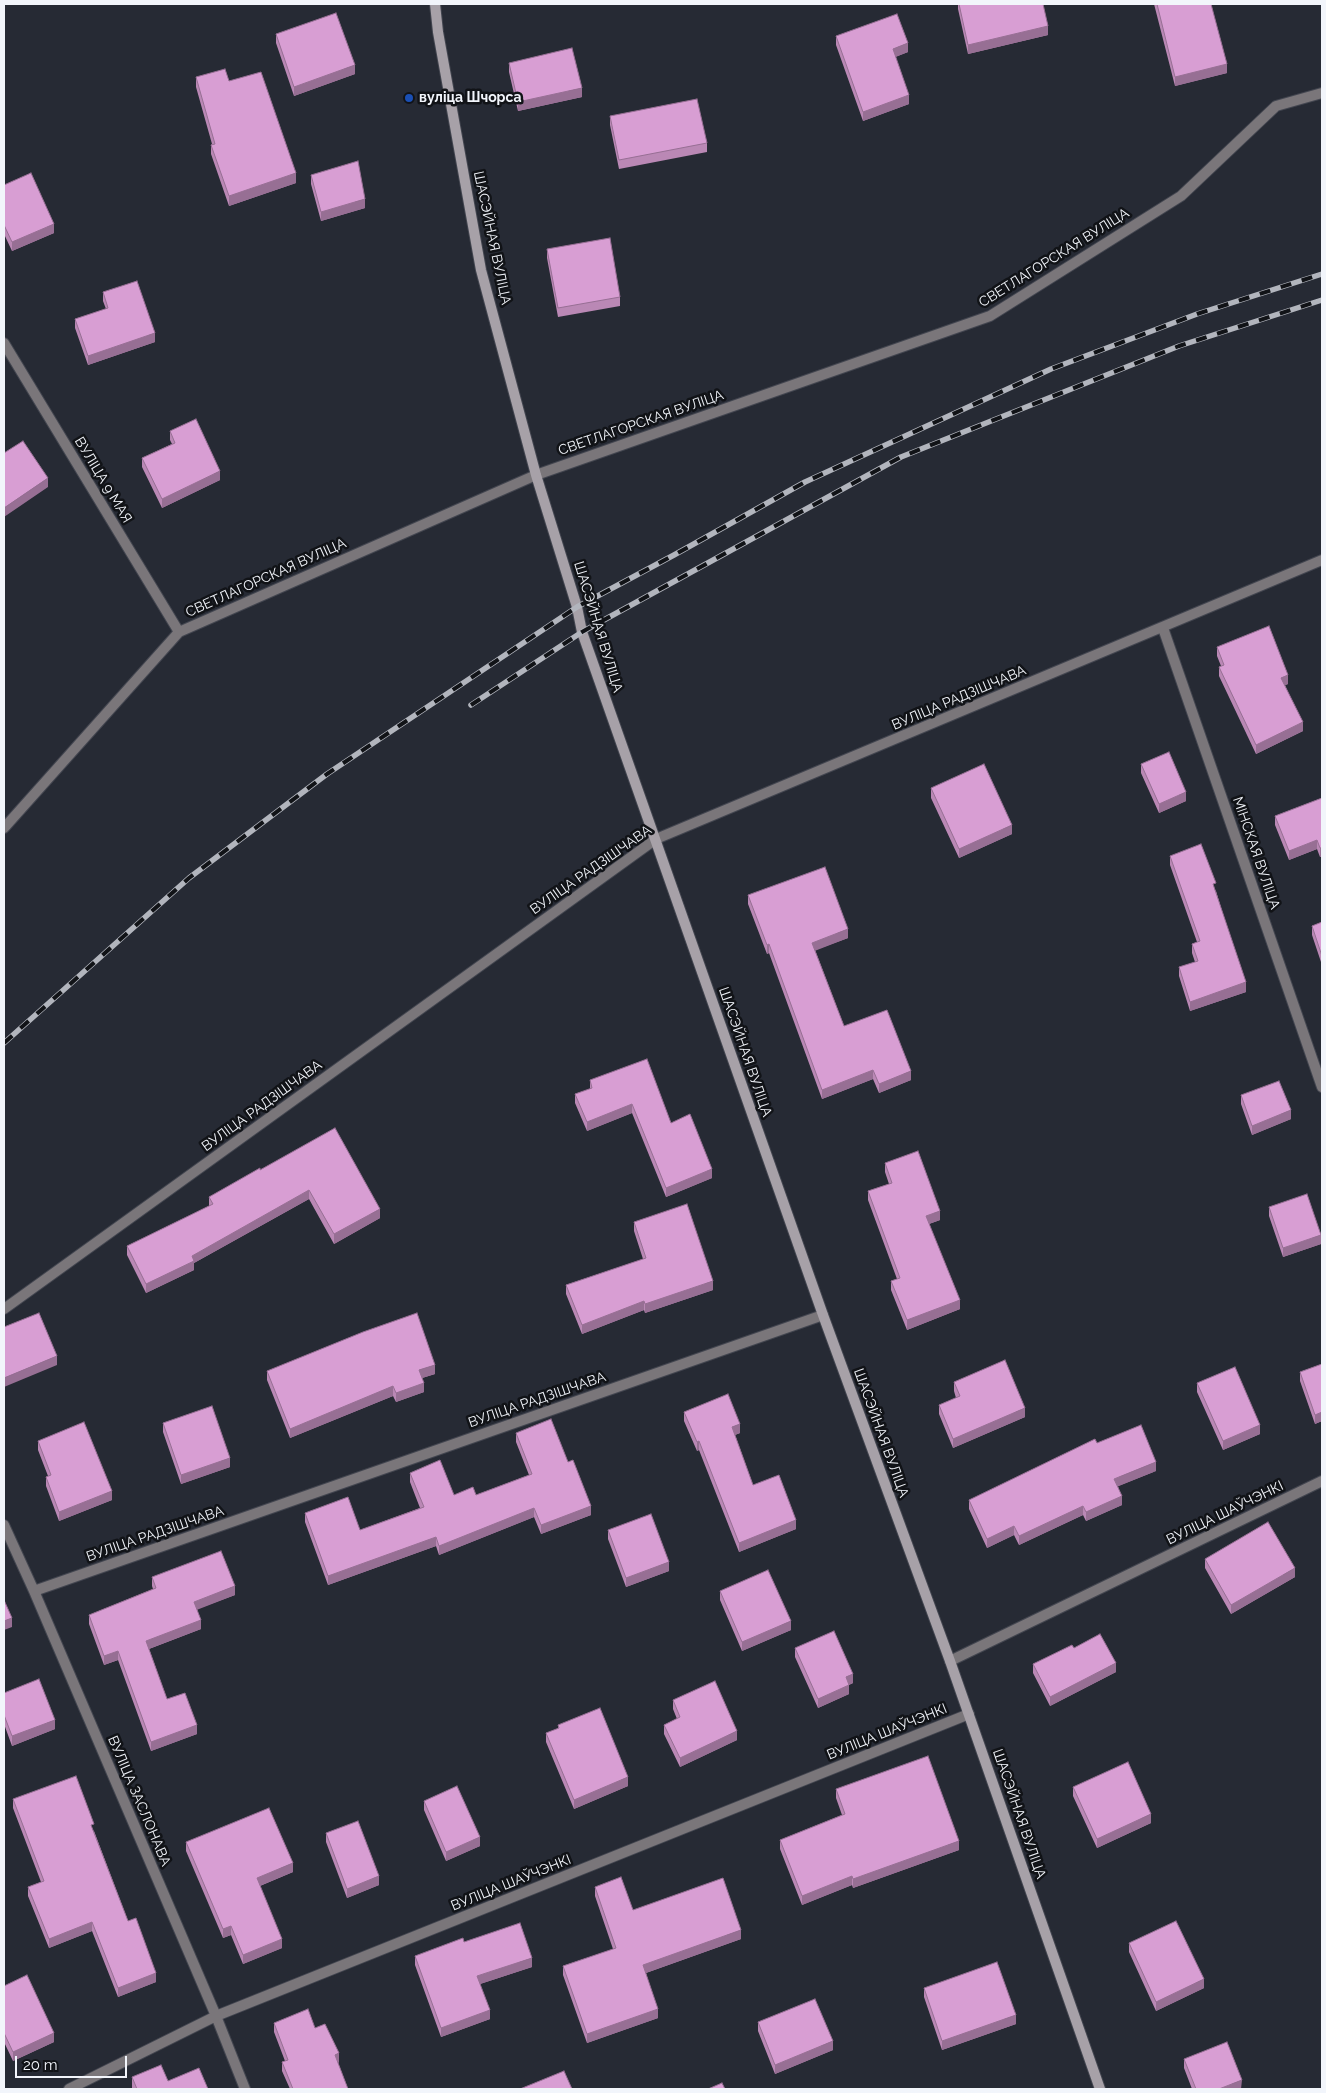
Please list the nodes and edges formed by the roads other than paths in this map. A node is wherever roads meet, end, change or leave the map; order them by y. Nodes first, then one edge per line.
1 (436, 4) edge
2 (1322, 93) edge
3 (4, 343) edge
4 (536, 474) junction
5 (1322, 560) edge
6 (1163, 628) junction
7 (179, 632) junction
8 (4, 828) edge
9 (656, 839) junction
10 (1322, 1087) edge
11 (4, 1309) edge
12 (823, 1315) junction
13 (1322, 1481) edge
14 (4, 1525) edge
15 (34, 1591) junction
16 (950, 1661) junction
17 (969, 1714) junction
18 (216, 2016) junction
19 (69, 2089) edge
20 (245, 2089) edge
21 (1100, 2089) edge

1 - 4 main road, ШАСЭЙНАЯ ВУЛІЦА
2 - 4 street, СВЕТЛАГОРСКАЯ ВУЛІЦА
3 - 7 street, ВУЛІЦА 9 МАЯ
4 - 7 street, СВЕТЛАГОРСКАЯ ВУЛІЦА
4 - 9 main road, ШАСЭЙНАЯ ВУЛІЦА
5 - 6 street, ВУЛІЦА РАДЗІШЧАВА
6 - 9 street, ВУЛІЦА РАДЗІШЧАВА
6 - 10 street, МІНСКАЯ ВУЛІЦА
7 - 8 street, СВЕТЛАГОРСКАЯ ВУЛІЦА
9 - 11 street, ВУЛІЦА РАДЗІШЧАВА
9 - 12 main road, ШАСЭЙНАЯ ВУЛІЦА
12 - 15 street, ВУЛІЦА РАДЗІШЧАВА
12 - 16 main road, ШАСЭЙНАЯ ВУЛІЦА
13 - 16 street, ВУЛІЦА ШАЎЧЭНКІ
14 - 15 street, ВУЛІЦА ЗАСЛОНАВА
15 - 18 street, ВУЛІЦА ЗАСЛОНАВА
16 - 17 main road, ШАСЭЙНАЯ ВУЛІЦА
17 - 18 street, ВУЛІЦА ШАЎЧЭНКІ
17 - 21 main road, ШАСЭЙНАЯ ВУЛІЦА
18 - 19 street, ВУЛІЦА ШАЎЧЭНКІ
18 - 20 street, ВУЛІЦА ЗАСЛОНАВА

